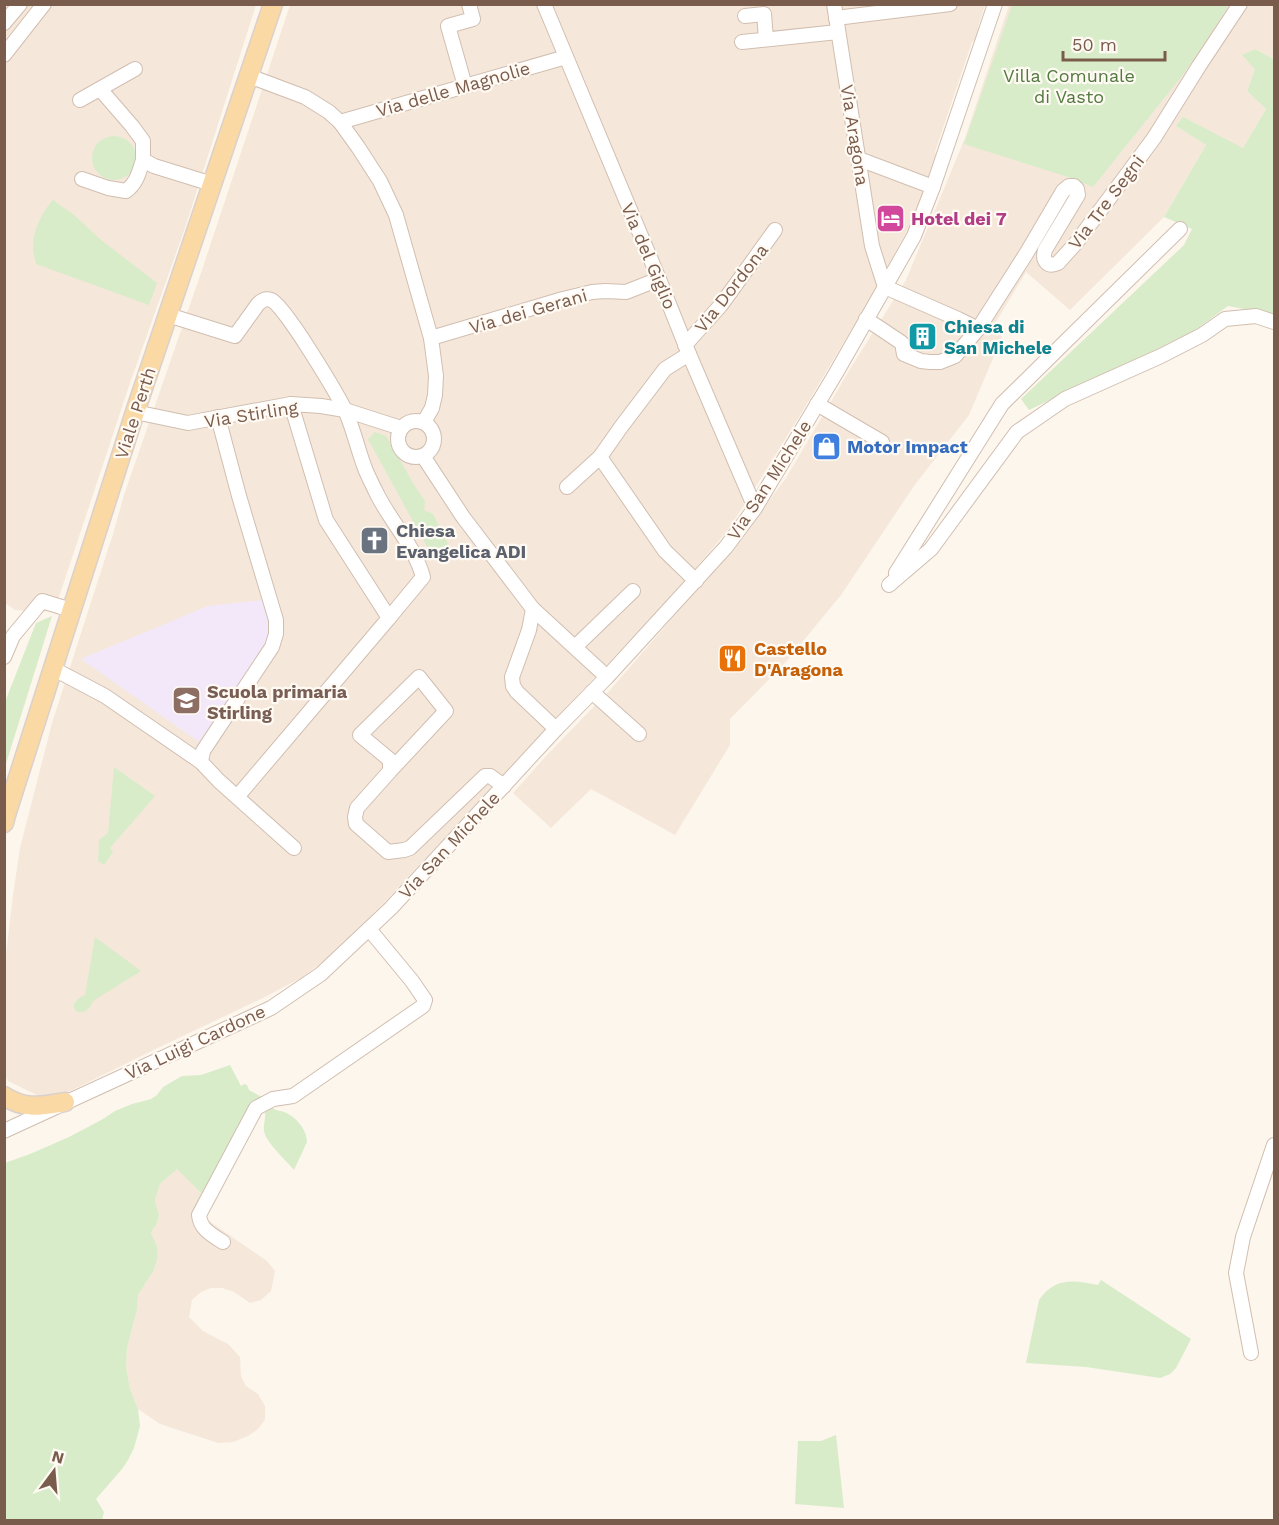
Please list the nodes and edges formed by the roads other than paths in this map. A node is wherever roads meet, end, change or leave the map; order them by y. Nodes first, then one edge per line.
1 (20, 4) edge
2 (44, 4) edge
3 (273, 4) edge
4 (469, 4) edge
5 (544, 4) edge
6 (950, 4) edge
7 (995, 4) edge
8 (1240, 4) edge
9 (745, 16) dead end
10 (836, 18) edge
11 (4, 23) edge
12 (766, 39) junction
13 (742, 42) dead end
14 (4, 55) edge
15 (566, 57) junction
16 (135, 69) dead end
17 (249, 76) junction
18 (465, 86) junction
19 (100, 89) junction
20 (80, 100) dead end
21 (340, 122) junction
22 (859, 159) junction
23 (143, 160) junction
24 (82, 179) dead end
25 (212, 184) junction
26 (933, 187) junction
27 (1180, 229) dead end
28 (775, 230) dead end
29 (659, 279) junction
30 (885, 287) junction
31 (168, 315) junction
32 (866, 319) junction
33 (1275, 322) edge
34 (978, 329) junction
35 (431, 338) junction
36 (687, 349) junction
37 (291, 404) junction
38 (817, 404) junction
39 (345, 410) junction
40 (135, 412) junction
41 (218, 417) junction
42 (424, 422) junction
43 (400, 428) junction
44 (882, 442) dead end
45 (423, 456) junction
46 (600, 457) junction
47 (567, 487) dead end
48 (755, 507) junction
49 (696, 581) junction
50 (633, 591) dead end
51 (533, 609) junction
52 (71, 610) junction
53 (389, 618) junction
54 (575, 647) junction
55 (4, 657) edge
56 (52, 668) junction
57 (607, 676) junction
58 (592, 692) junction
59 (556, 729) junction
60 (639, 734) dead end
61 (201, 762) junction
62 (390, 771) junction
63 (504, 786) junction
64 (237, 797) junction
65 (4, 823) edge
66 (294, 848) dead end
67 (369, 928) junction
68 (4, 1096) edge
69 (65, 1102) junction
70 (4, 1131) edge
71 (1275, 1145) edge
72 (223, 1242) dead end
73 (1251, 1353) dead end

1 - 11 street
2 - 14 street
3 - 17 main road, Viale Perth
4 - 18 street
5 - 15 street, Via del Giglio
6 - 10 street
7 - 26 street, Via San Michele
8 - 34 street, Via Tre Segni
9 - 12 street
10 - 12 street
10 - 22 street, Via Aragona
12 - 13 street
15 - 18 street, Via delle Magnolie
15 - 29 street, Via del Giglio
16 - 19 street
17 - 21 street
17 - 25 main road, Viale Perth
18 - 21 street, Via delle Magnolie
19 - 20 street
19 - 23 street
21 - 35 street
22 - 26 street
22 - 30 street, Via Aragona
23 - 24 street
23 - 25 street
25 - 31 main road, Viale Perth
26 - 30 street, Via San Michele
27 - 33 street
28 - 36 street, Via Dordona
29 - 35 street, Via dei Gerani
29 - 36 street, Via del Giglio
30 - 32 street, Via San Michele
30 - 34 street
31 - 39 street
31 - 40 main road, Viale Perth
32 - 34 street
32 - 38 street, Via San Michele
35 - 42 street
36 - 46 street, Via Dordona
36 - 48 street, Via del Giglio
37 - 39 street, Via Stirling
37 - 41 street, Via Stirling
37 - 53 street
38 - 44 street
38 - 48 street, Via San Michele
39 - 43 street, Via Stirling
39 - 53 street
40 - 41 street, Via Stirling
40 - 52 main road, Viale Perth
41 - 61 street
42 - 43 street
42 - 45 street
43 - 45 street
45 - 51 street
46 - 47 street, Via Dordona
46 - 49 street
48 - 49 street, Via San Michele
49 - 57 street, Via San Michele
50 - 54 street
51 - 54 street
51 - 59 street
52 - 55 street
52 - 56 main road, Viale Perth
53 - 64 street
54 - 57 street
56 - 61 street
56 - 65 main road, Viale Perth
57 - 58 street, Via San Michele
58 - 59 street, Via San Michele
58 - 60 street
59 - 63 street, Via San Michele
61 - 64 street
62 - 62 street
62 - 63 street
63 - 67 street, Via San Michele
64 - 66 street
67 - 69 street, Via Luigi Cardone
67 - 72 street
68 - 69 main road
69 - 70 street, Via Luigi Cardone
71 - 73 street

